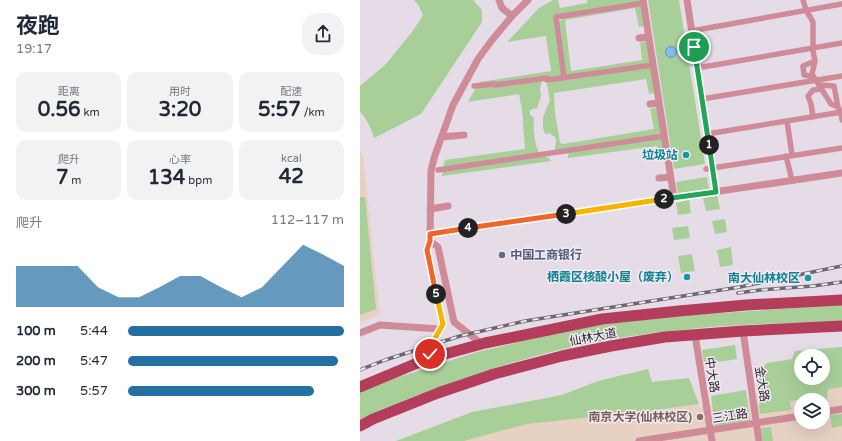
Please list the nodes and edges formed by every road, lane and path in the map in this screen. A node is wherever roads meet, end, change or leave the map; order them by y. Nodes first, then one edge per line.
1 (499, 0) edge
2 (528, 0) edge
3 (686, 0) edge
4 (803, 0) edge
5 (644, 2) edge
6 (842, 4) edge
7 (806, 10) junction
8 (512, 16) junction
9 (691, 31) junction
10 (649, 37) junction
11 (639, 38) dead end
12 (842, 43) edge
13 (813, 48) junction
14 (815, 61) junction
15 (653, 65) junction
16 (697, 68) junction
17 (812, 74) junction
18 (842, 76) edge
19 (564, 78) junction
20 (819, 85) junction
21 (474, 86) dead end
22 (702, 99) junction
23 (659, 103) junction
24 (650, 104) dead end
25 (840, 111) edge
26 (813, 117) junction
27 (842, 120) edge
28 (787, 121) junction
29 (707, 134) junction
30 (464, 135) dead end
31 (664, 136) junction
32 (442, 137) junction
33 (842, 148) edge
34 (789, 156) junction
35 (709, 169) junction
36 (438, 170) dead end
37 (842, 173) edge
38 (670, 177) junction
39 (659, 178) dead end
40 (792, 180) junction
41 (716, 192) junction
42 (674, 198) junction
43 (448, 206) dead end
44 (430, 209) junction
45 (430, 237) junction
46 (842, 300) edge
47 (842, 326) edge
48 (440, 329) junction
49 (742, 331) junction
50 (360, 333) edge
51 (694, 335) junction
52 (485, 343) junction
53 (427, 359) junction
54 (360, 387) edge
55 (842, 410) edge
56 (830, 411) edge
57 (794, 417) edge
58 (757, 423) junction
59 (360, 426) edge
60 (710, 430) junction
61 (639, 441) edge
62 (712, 441) edge
63 (759, 441) edge

1 - 8 street
2 - 8 street
3 - 9 street
4 - 7 street
5 - 10 street
5 - 19 street
6 - 7 street
7 - 9 street
7 - 13 street
8 - 32 street
9 - 16 street
10 - 11 street
10 - 15 street
12 - 13 street
13 - 14 street
13 - 16 street
14 - 17 street
14 - 17 street
15 - 19 street
15 - 23 street
16 - 22 street
17 - 20 street
18 - 20 street
19 - 21 street
20 - 22 street
20 - 25 street
20 - 25 street
20 - 26 street
22 - 29 street
23 - 24 street
23 - 31 street
25 - 26 street
25 - 27 street
26 - 28 street
28 - 29 street
28 - 34 street
29 - 35 street
30 - 32 street
31 - 36 street
31 - 38 street
32 - 44 street
33 - 34 street
34 - 35 street
34 - 40 street
35 - 41 street
37 - 40 street
38 - 39 street
38 - 42 street
40 - 41 street
41 - 42 street
42 - 45 street
43 - 44 street
44 - 45 street
45 - 48 street
45 - 52 street
46 - 52 main road, 仙林大道
47 - 49 main road, 仙林大道
48 - 50 street
48 - 53 street
49 - 51 main road, 仙林大道
49 - 58 street, 金大路
51 - 59 main road, 仙林大道
51 - 60 street, 中大路
52 - 53 main road, 仙林大道
53 - 54 main road, 仙林大道
55 - 56 street
57 - 58 street, 三江路
58 - 60 street, 三江路
58 - 63 street, 金大路
60 - 61 street, 三江路
60 - 62 street, 中大路

